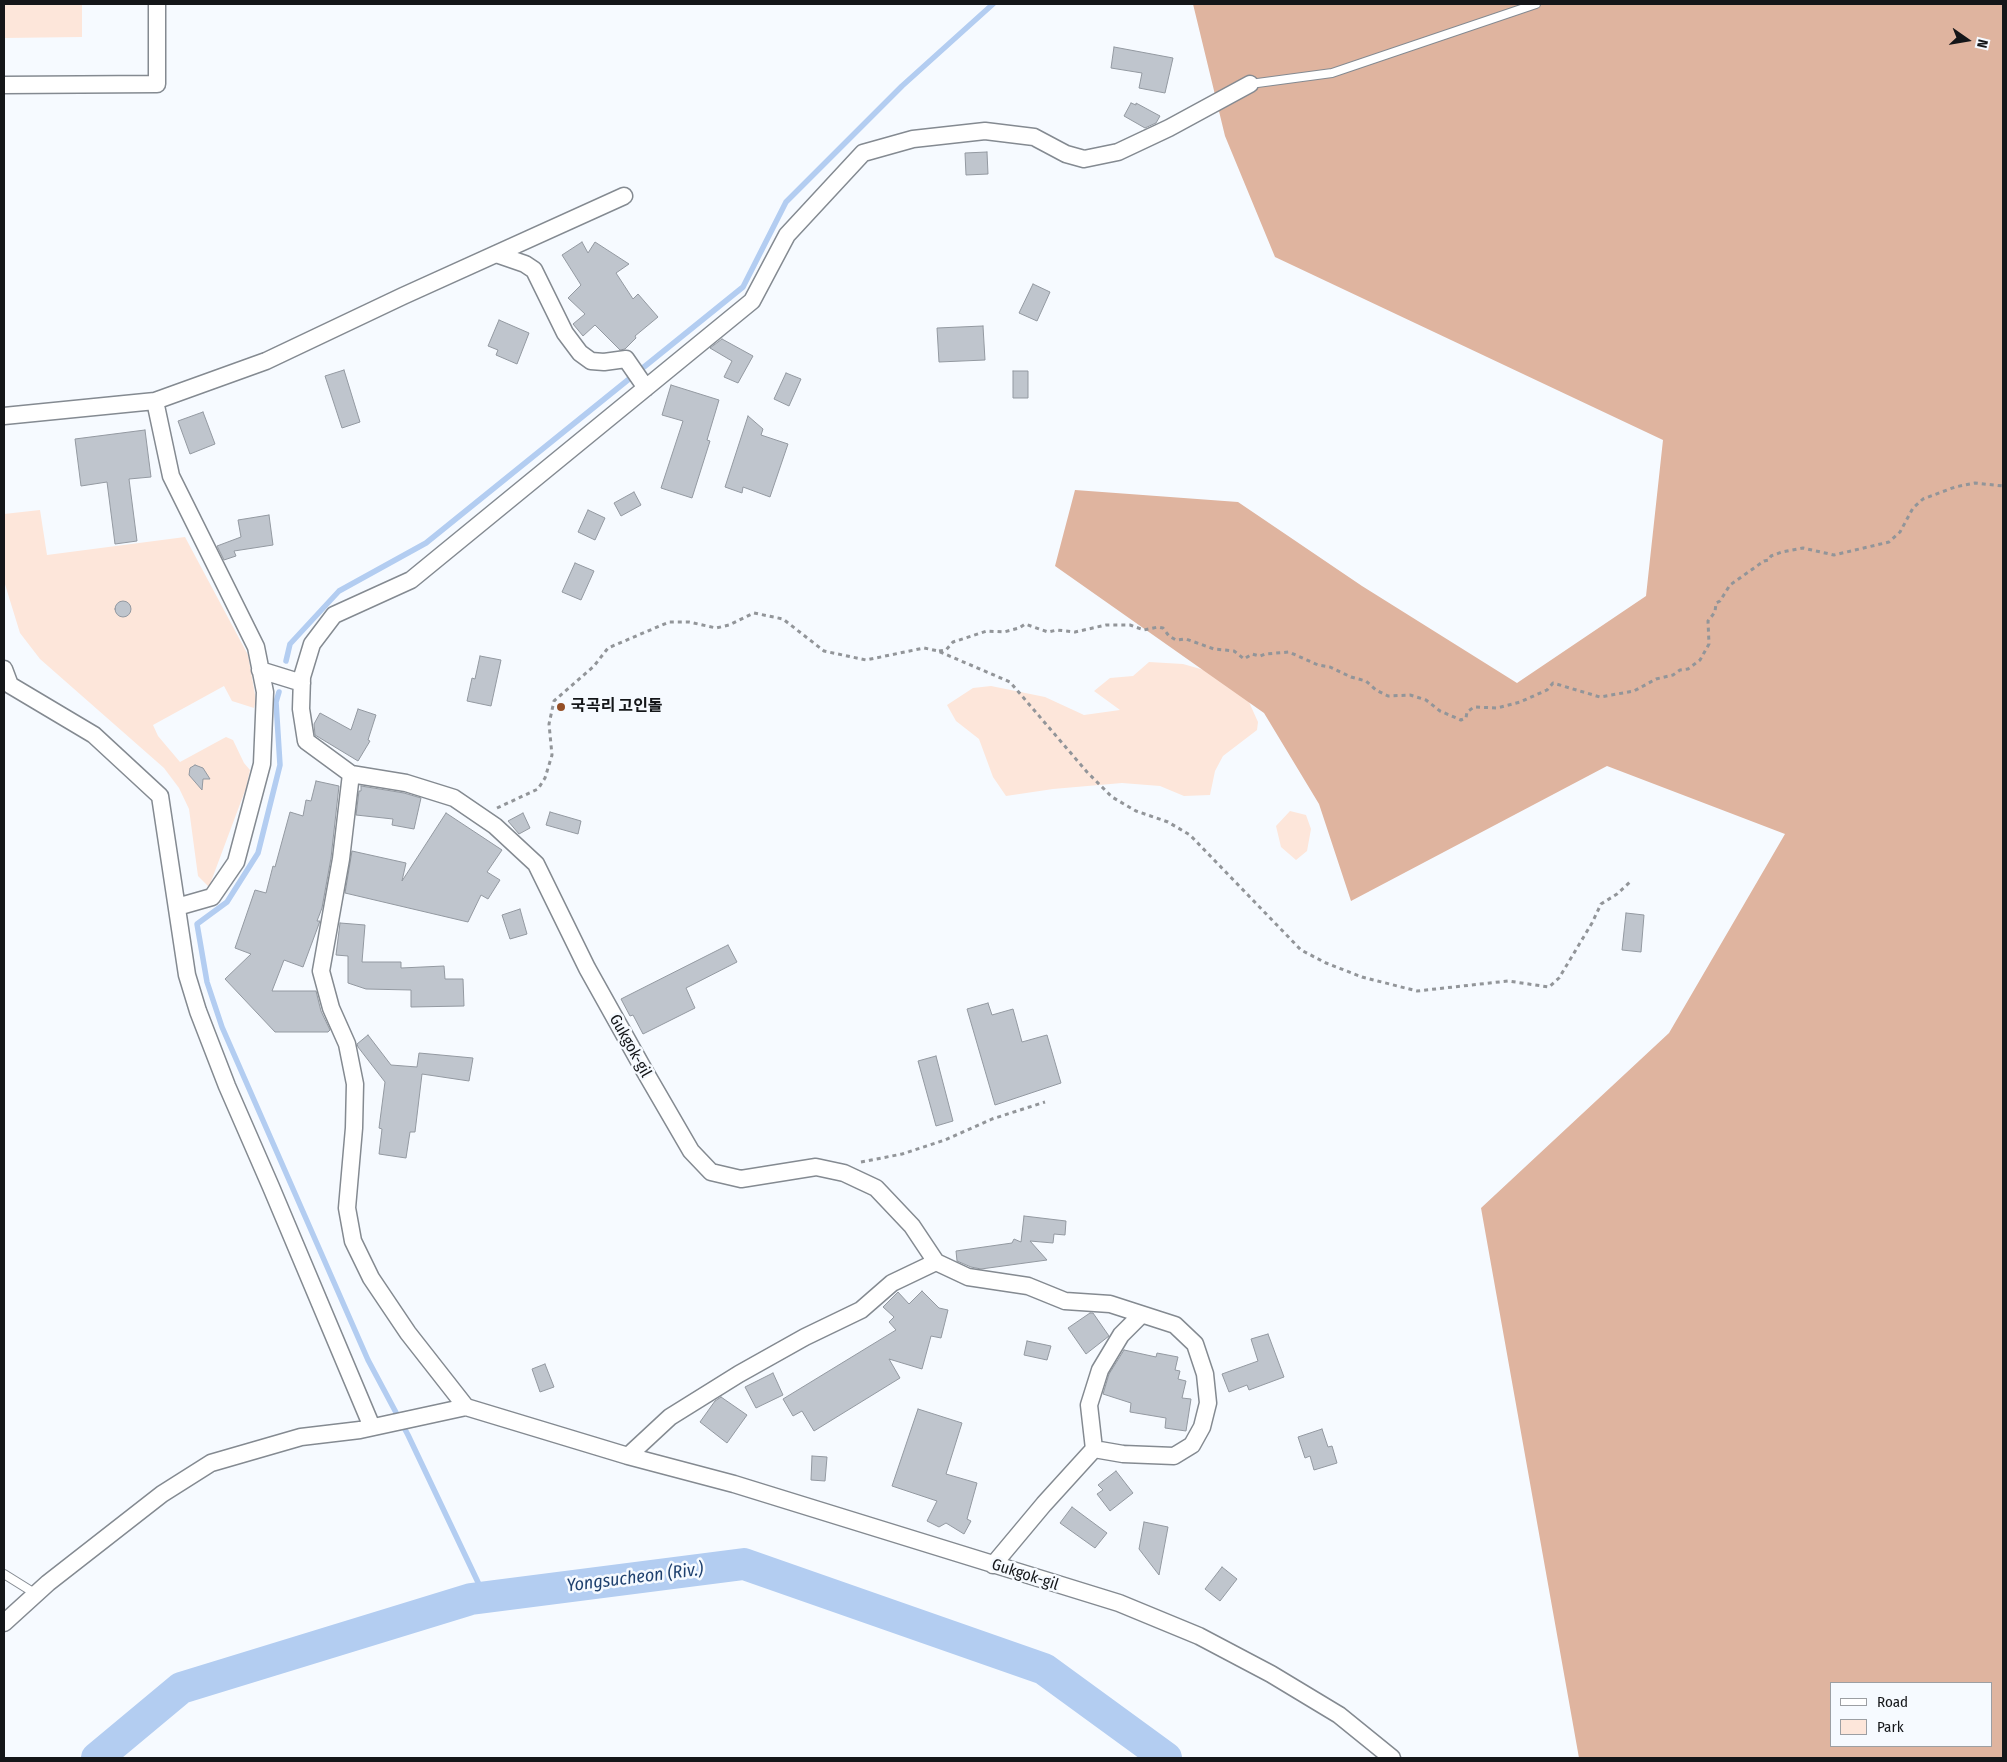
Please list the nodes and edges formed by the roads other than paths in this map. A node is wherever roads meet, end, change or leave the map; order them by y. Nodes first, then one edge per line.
1 (157, 4) edge
2 (1536, 4) edge
3 (1250, 84) joint
4 (4, 85) edge
5 (624, 196) dead end
6 (496, 254) junction
7 (644, 386) junction
8 (155, 401) junction
9 (4, 416) edge
10 (4, 669) edge
11 (260, 670) junction
12 (302, 683) junction
13 (350, 774) junction
14 (177, 907) junction
15 (936, 1262) junction
16 (1141, 1315) junction
17 (466, 1406) junction
18 (376, 1426) junction
19 (1094, 1449) junction
20 (628, 1456) junction
21 (993, 1565) junction
22 (4, 1574) edge
23 (36, 1594) junction
24 (4, 1623) edge
25 (1392, 1758) edge

1 - 4 street
2 - 3 lane
3 - 7 street
5 - 6 street
6 - 7 street
6 - 8 street
7 - 12 street
8 - 9 street
8 - 11 street
10 - 14 street
11 - 12 street
11 - 14 street
12 - 13 street
13 - 15 street, Gukgok-gil
13 - 17 street
14 - 18 street
15 - 16 street
15 - 20 street
16 - 19 street
16 - 19 street
17 - 18 street
17 - 20 street, Gukgok-gil
18 - 23 street
19 - 21 street
20 - 21 street, Gukgok-gil
21 - 25 street, Gukgok-gil
22 - 23 lane
23 - 24 street

